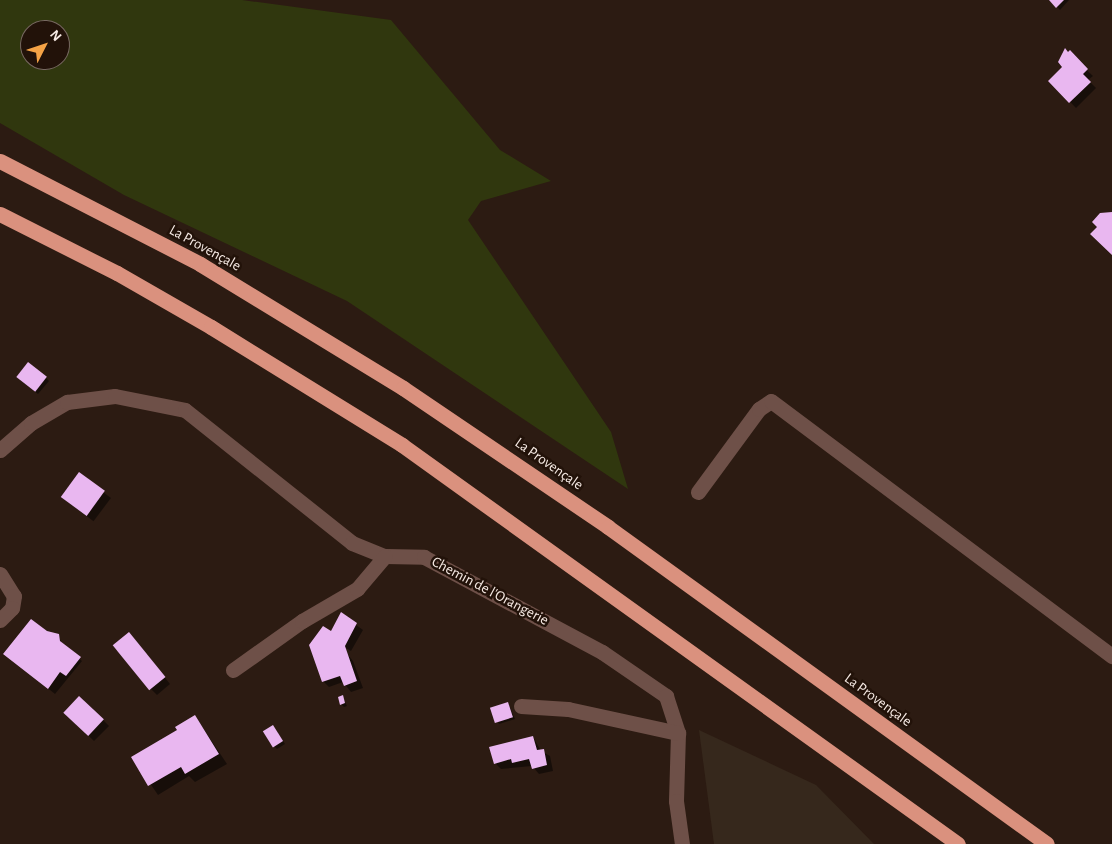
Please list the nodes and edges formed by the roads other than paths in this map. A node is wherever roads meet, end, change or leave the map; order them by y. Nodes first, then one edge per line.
1 (0, 161) edge
2 (0, 214) edge
3 (0, 450) edge
4 (698, 492) dead end
5 (385, 556) junction
6 (0, 574) edge
7 (0, 620) edge
8 (1112, 656) edge
9 (233, 670) dead end
10 (522, 706) dead end
11 (678, 733) junction
12 (682, 844) edge
13 (958, 844) edge
14 (1047, 844) edge

1 - 14 highway, La Provençale
2 - 13 highway
3 - 5 street, Chemin de l'Orangerie
4 - 8 street
5 - 9 street
5 - 11 street, Chemin de l'Orangerie
6 - 7 street
10 - 11 street
11 - 12 street, Chemin de l'Orangerie

